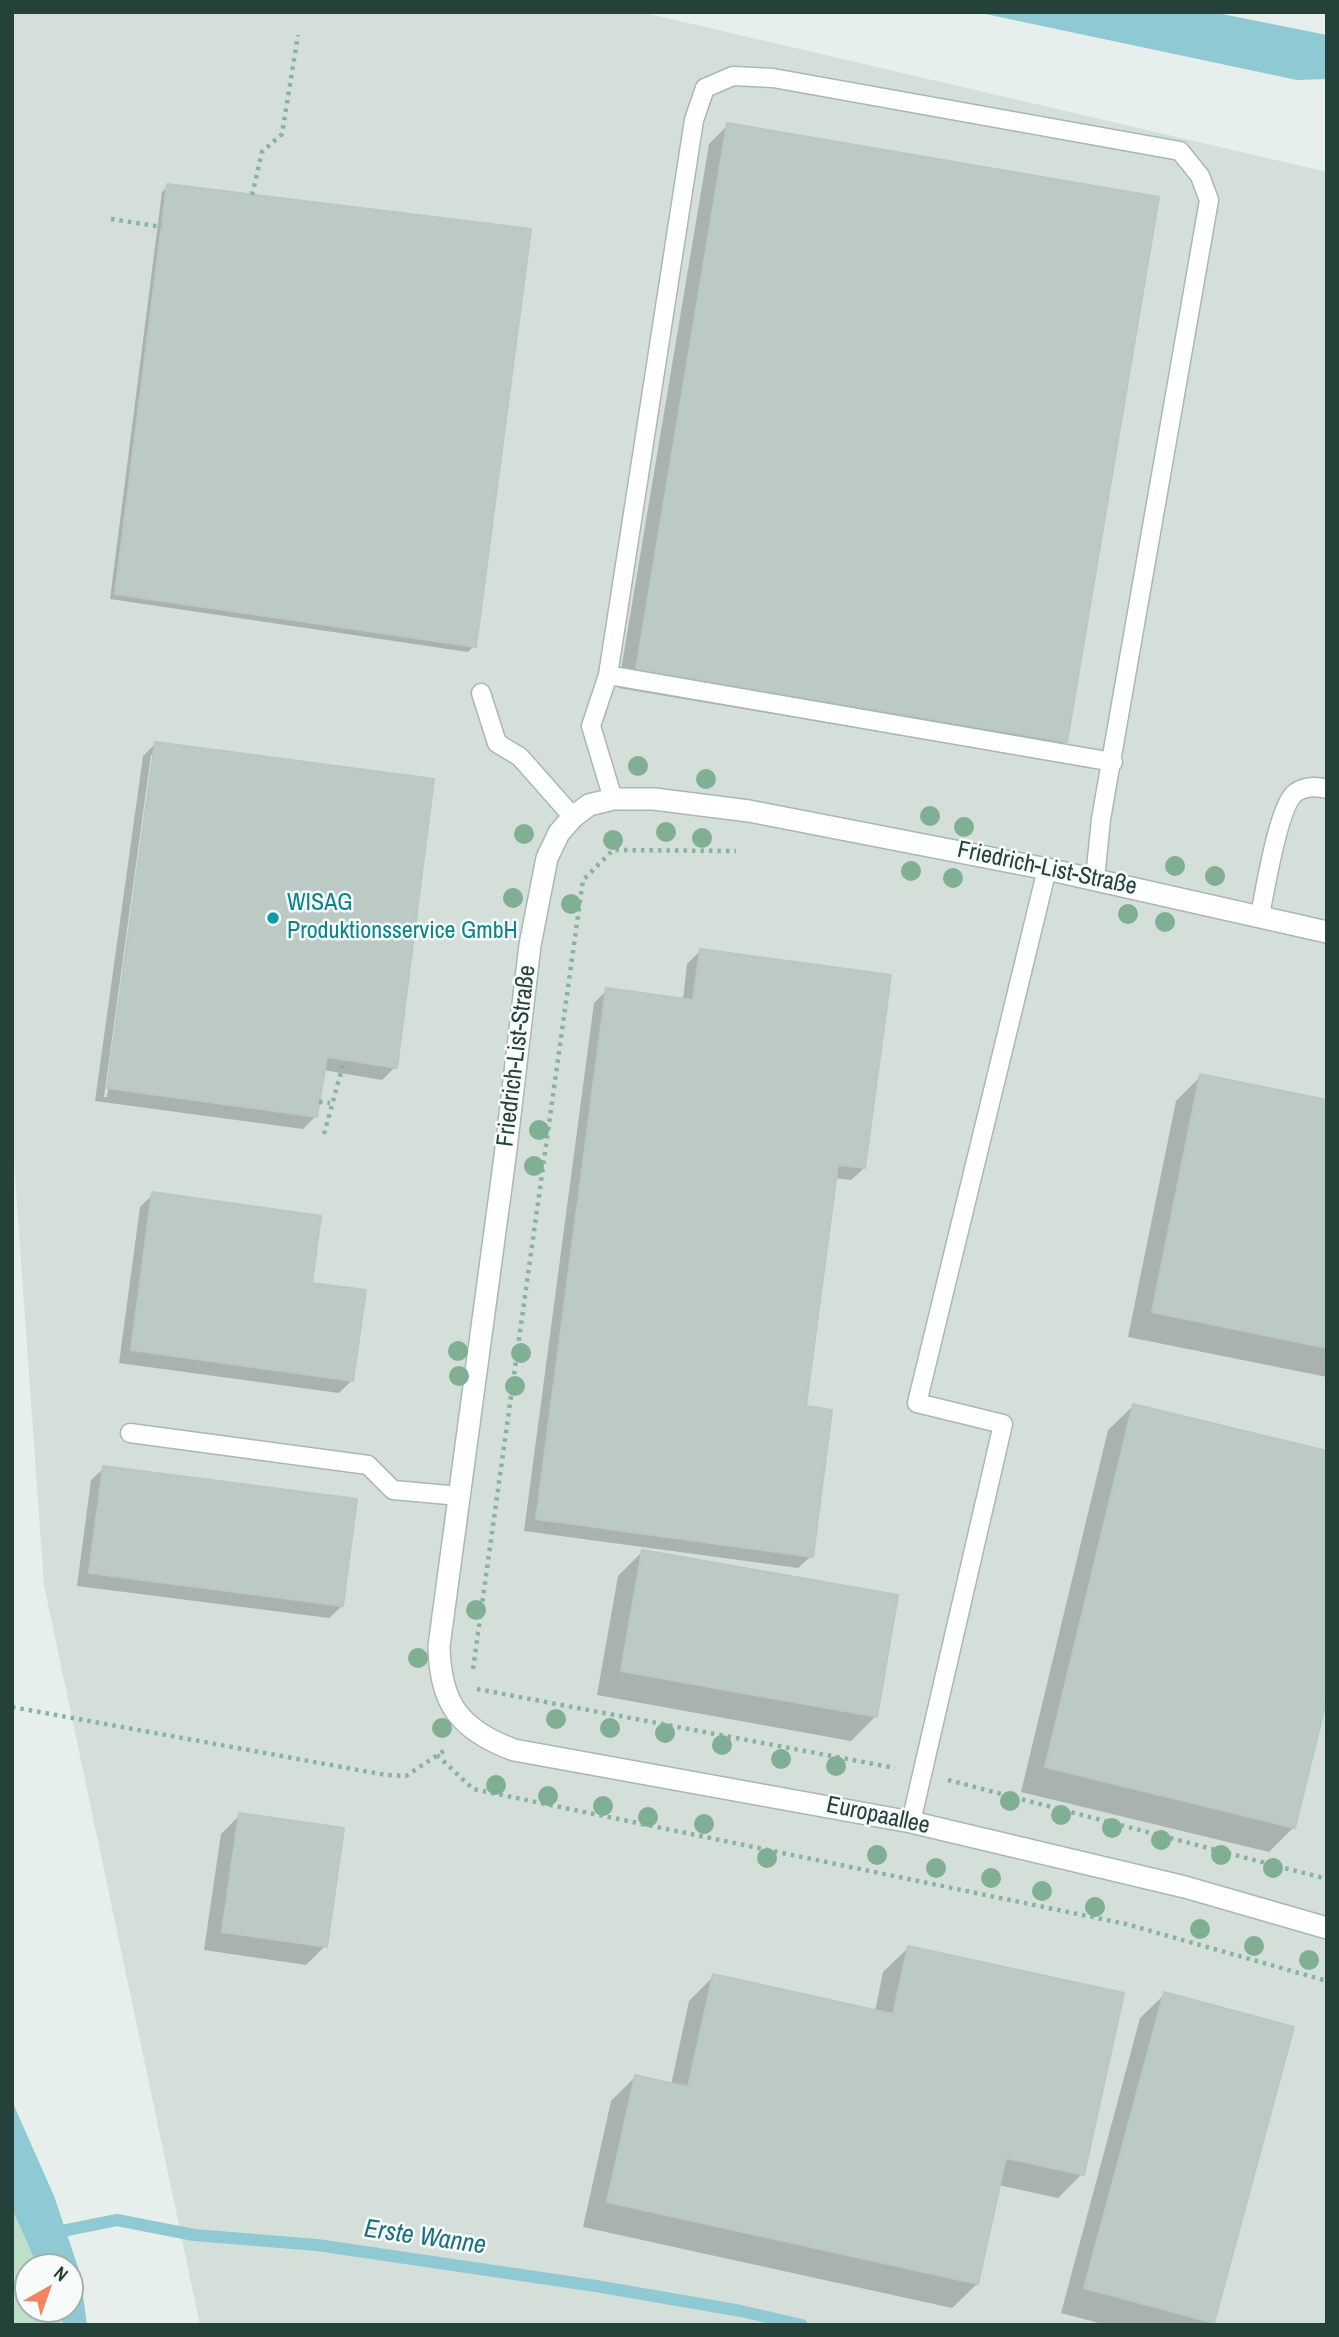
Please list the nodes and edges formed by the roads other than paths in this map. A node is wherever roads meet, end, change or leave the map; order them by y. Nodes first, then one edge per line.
1 (608, 675) junction
2 (481, 693) dead end
3 (1113, 762) junction
4 (1327, 789) edge
5 (613, 799) junction
6 (573, 817) junction
7 (1046, 869) junction
8 (1095, 879) junction
9 (1260, 915) junction
10 (1327, 932) edge
11 (130, 1433) dead end
12 (460, 1496) junction
13 (471, 1731) joint
14 (911, 1822) junction
15 (1327, 1928) edge

1 - 3 lane
1 - 3 lane
1 - 5 lane
2 - 6 lane
3 - 8 lane
4 - 9 lane
5 - 6 street, Friedrich-List-Straße
5 - 7 street, Friedrich-List-Straße
6 - 12 street, Friedrich-List-Straße
7 - 8 street, Friedrich-List-Straße
7 - 14 lane
8 - 9 street, Friedrich-List-Straße
9 - 10 street, Friedrich-List-Straße
11 - 12 lane
12 - 13 street, Friedrich-List-Straße
13 - 14 street, Europaallee
14 - 15 street, Europaallee

